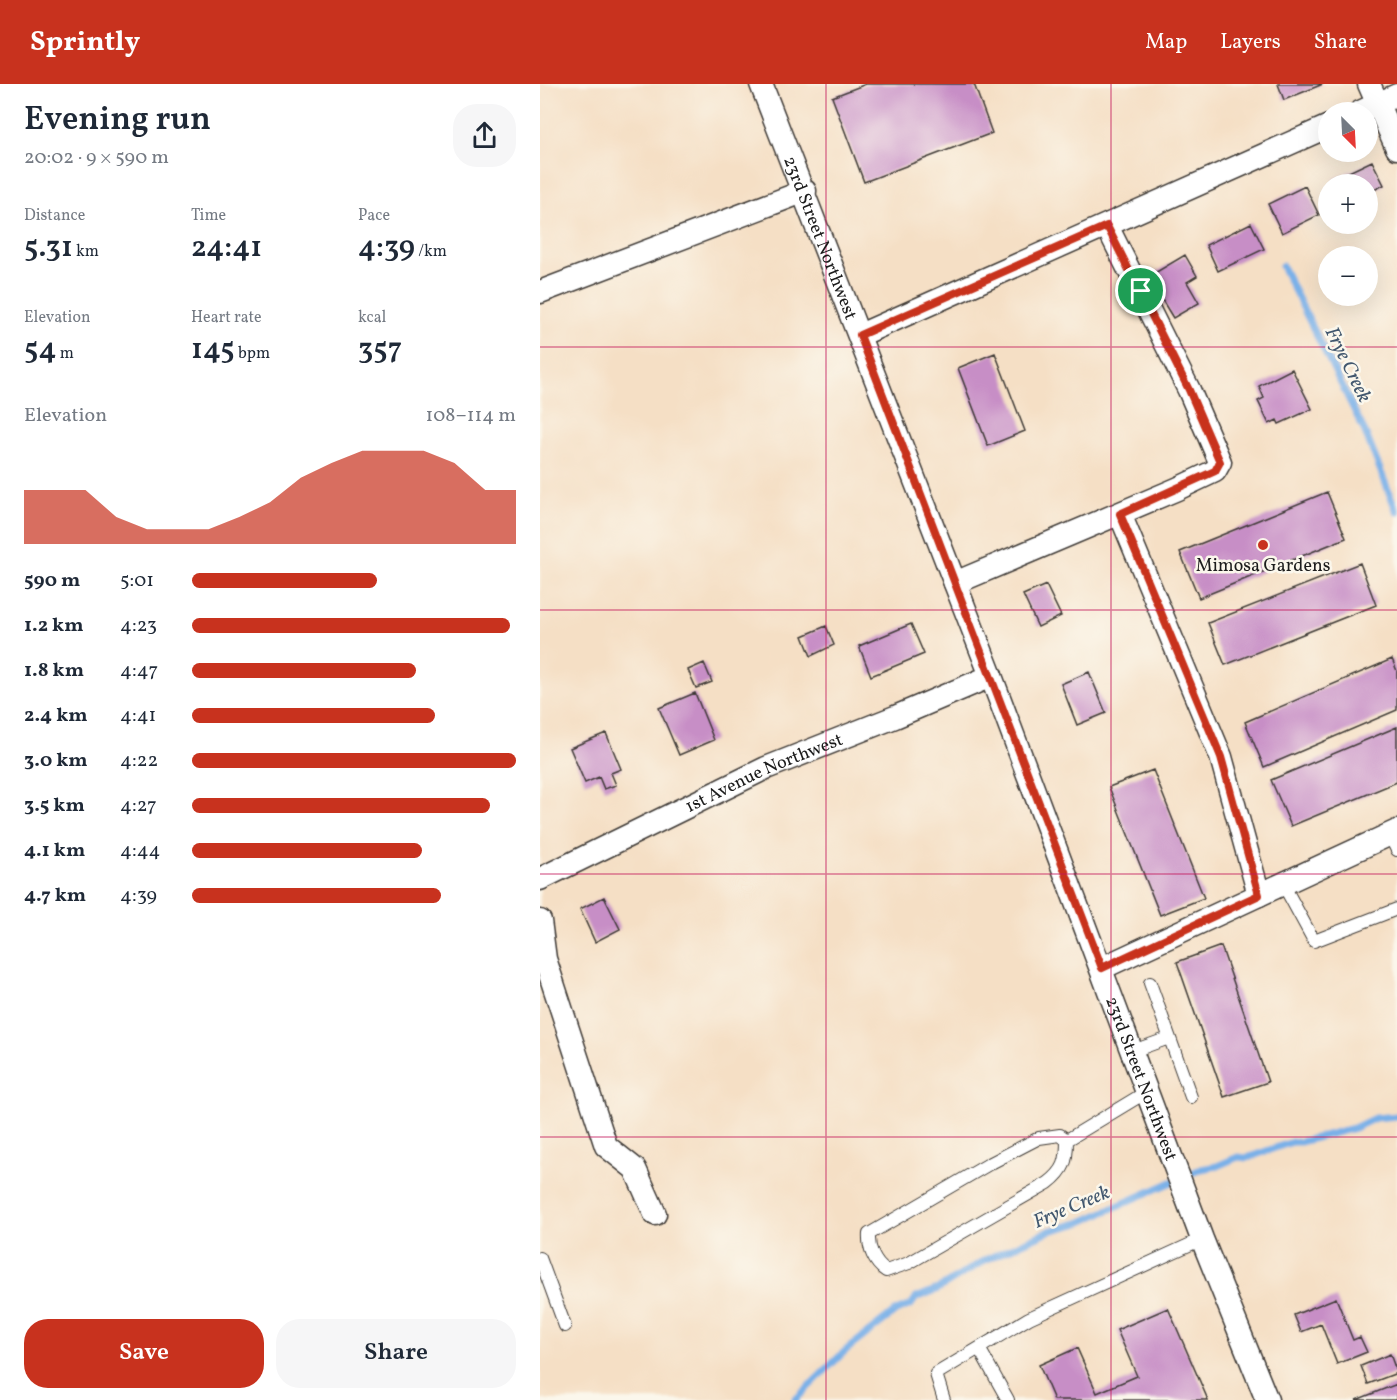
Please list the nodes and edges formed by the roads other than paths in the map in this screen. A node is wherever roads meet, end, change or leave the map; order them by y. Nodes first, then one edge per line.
1 (761, 84) edge
2 (1376, 99) edge
3 (1318, 131) edge
4 (1397, 148) edge
5 (805, 191) junction
6 (1107, 226) junction
7 (540, 292) edge
8 (860, 335) junction
9 (1120, 514) junction
10 (955, 583) junction
11 (991, 676) junction
12 (1394, 838) edge
13 (540, 879) edge
14 (1283, 884) junction
15 (1259, 895) junction
16 (1397, 909) edge
17 (540, 921) edge
18 (1102, 968) junction
19 (1150, 983) dead end
20 (1169, 1038) junction
21 (1133, 1051) junction
22 (1148, 1091) junction
23 (1191, 1097) dead end
24 (1067, 1140) junction
25 (655, 1214) dead end
26 (1202, 1239) junction
27 (540, 1258) edge
28 (564, 1326) dead end
29 (979, 1348) junction
30 (944, 1400) edge
31 (1008, 1400) edge
32 (1267, 1400) edge

1 - 5 street, 23rd Street Northwest
2 - 4 street
3 - 6 street
5 - 7 street
5 - 8 street, 23rd Street Northwest
6 - 8 street
6 - 9 street
8 - 10 street, 23rd Street Northwest
9 - 10 street
9 - 15 street
10 - 11 street, 23rd Street Northwest
11 - 13 street, 1st Avenue Northwest
11 - 18 street, 23rd Street Northwest
12 - 14 street
14 - 15 street
14 - 16 lane
15 - 18 street
17 - 25 street
18 - 21 street, 23rd Street Northwest
19 - 20 lane
20 - 21 lane
20 - 23 lane
21 - 22 street, 23rd Street Northwest
22 - 24 lane
22 - 26 street, 23rd Street Northwest
24 - 24 lane
26 - 29 lane
26 - 32 street, 23rd Street Northwest
27 - 28 lane
29 - 30 lane
29 - 31 lane

